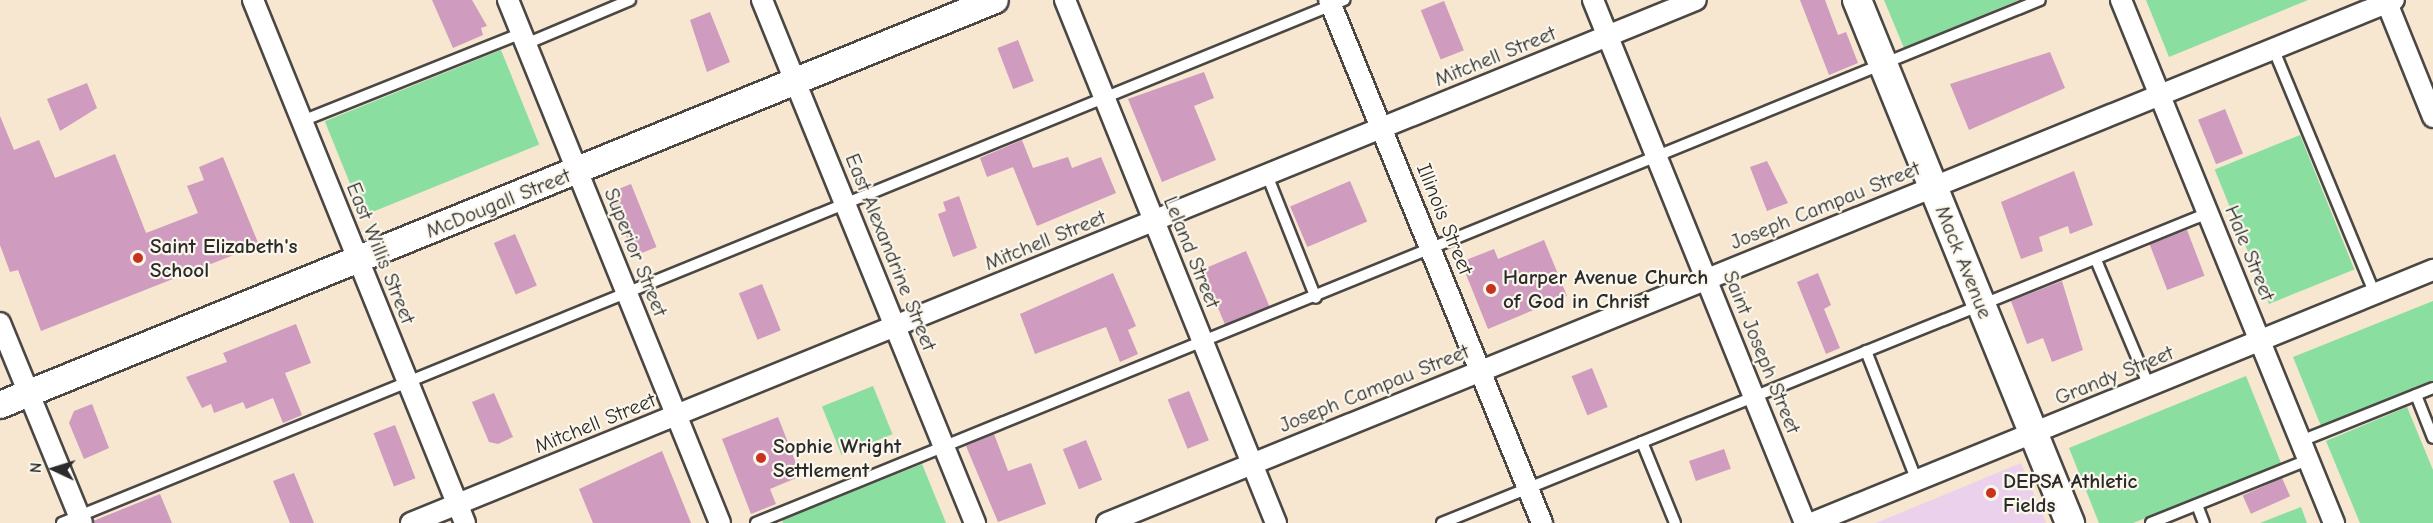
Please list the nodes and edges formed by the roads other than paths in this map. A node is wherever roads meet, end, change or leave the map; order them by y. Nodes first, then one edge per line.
1 (253, 0) edge
2 (508, 0) edge
3 (630, 0) edge
4 (762, 0) edge
5 (995, 0) edge
6 (1065, 0) edge
7 (1593, 0) edge
8 (1696, 0) edge
9 (1857, 0) edge
10 (2040, 0) edge
11 (2121, 0) edge
12 (2391, 1) edge
13 (1335, 2) edge
14 (1608, 36) junction
15 (524, 39) junction
16 (2273, 48) junction
17 (1883, 64) junction
18 (795, 81) junction
19 (2160, 94) junction
20 (1105, 101) junction
21 (2433, 117) edge
22 (302, 121) junction
23 (1382, 128) junction
24 (1657, 157) junction
25 (577, 171) junction
26 (1267, 175) junction
27 (1933, 187) junction
28 (844, 202) junction
29 (2208, 213) junction
30 (1154, 222) junction
31 (1431, 250) junction
32 (357, 260) junction
33 (2096, 260) junction
34 (2433, 270) edge
35 (1707, 278) junction
36 (627, 293) junction
37 (2375, 294) junction
38 (1316, 298) junction
39 (1983, 307) junction
40 (0, 323) edge
41 (895, 327) junction
42 (2260, 341) junction
43 (1204, 345) junction
44 (1866, 351) junction
45 (1480, 370) junction
46 (408, 382) junction
47 (2149, 386) junction
48 (2433, 388) edge
49 (29, 393) junction
50 (2416, 395) junction
51 (1754, 396) junction
52 (0, 405) edge
53 (676, 415) junction
54 (2034, 433) junction
55 (2433, 438) edge
56 (2301, 441) junction
57 (1642, 442) junction
58 (944, 446) junction
59 (2308, 460) junction
60 (1252, 464) junction
61 (1917, 480) junction
62 (1528, 488) junction
63 (458, 504) junction
64 (2197, 504) junction
65 (75, 521) edge
66 (411, 523) edge
67 (465, 523) edge
68 (720, 523) edge
69 (756, 523) edge
70 (975, 523) edge
71 (1107, 523) edge
72 (1276, 523) edge
73 (1442, 523) edge
74 (1542, 523) edge
75 (1675, 523) edge
76 (1805, 523) edge
77 (1812, 523) edge
78 (2070, 523) edge
79 (2151, 523) edge
80 (2204, 523) edge
81 (2334, 523) edge

1 - 22 street, East Willis Street
2 - 15 street, Superior Street
3 - 15 lane
4 - 18 street, East Alexandrine Street
5 - 18 street, McDougall Street
6 - 20 street, Leland Street
7 - 14 street, Saint Joseph Street
8 - 14 street, Mitchell Street
9 - 17 main road, Mack Avenue
10 - 17 lane
11 - 19 street, Hale Street
12 - 16 street, Joseph Campau Street
12 - 21 street
13 - 20 lane
13 - 23 street, Illinois Street
14 - 23 street, Mitchell Street
14 - 24 street, Saint Joseph Street
15 - 22 lane
15 - 25 street, Superior Street
16 - 19 street, Joseph Campau Street
16 - 37 lane
17 - 24 lane
17 - 27 main road, Mack Avenue
18 - 25 street, McDougall Street
18 - 28 street, East Alexandrine Street
19 - 27 street, Joseph Campau Street
19 - 29 street, Hale Street
20 - 28 lane
20 - 30 street, Leland Street
22 - 32 street, East Willis Street
23 - 26 street, Mitchell Street
23 - 31 street, Illinois Street
24 - 31 lane
24 - 35 street, Saint Joseph Street
25 - 32 street, McDougall Street
25 - 36 street, Superior Street
26 - 30 street, Mitchell Street
26 - 38 lane
27 - 35 street, Joseph Campau Street
27 - 39 main road, Mack Avenue
28 - 36 lane
28 - 41 street, East Alexandrine Street
29 - 33 lane
29 - 42 street, Hale Street
30 - 41 street, Mitchell Street
30 - 43 street, Leland Street
31 - 38 lane
31 - 45 street, Illinois Street
32 - 46 street, East Willis Street
32 - 49 street, McDougall Street
33 - 39 lane
33 - 47 lane
34 - 37 street, Grandy Street
35 - 45 street, Joseph Campau Street
35 - 51 street, Saint Joseph Street
36 - 46 lane
36 - 53 street, Superior Street
37 - 42 street, Grandy Street
38 - 43 lane
39 - 44 lane
39 - 54 main road, Mack Avenue
40 - 49 street
41 - 53 street, Mitchell Street
41 - 58 street, East Alexandrine Street
42 - 47 street, Grandy Street
42 - 56 street, Hale Street
43 - 58 lane
43 - 60 street, Leland Street
44 - 51 lane
44 - 61 lane
45 - 60 street, Joseph Campau Street
45 - 62 street, Illinois Street
46 - 63 street, East Willis Street
46 - 65 lane
47 - 54 street, Grandy Street
48 - 50 lane
49 - 52 street, McDougall Street
49 - 65 street
50 - 55 lane
50 - 56 lane
51 - 57 lane
51 - 76 street, Saint Joseph Street
53 - 63 street, Mitchell Street
53 - 68 street, Superior Street
54 - 61 street, Grandy Street
54 - 78 main road, Mack Avenue
56 - 59 street, Hale Street
57 - 62 lane
57 - 75 lane
58 - 69 lane
58 - 70 street, East Alexandrine Street
59 - 64 lane
59 - 81 street, Hale Street
60 - 71 street, Joseph Campau Street
60 - 72 street, Leland Street
61 - 77 street, Grandy Street
62 - 73 lane
62 - 74 street, Illinois Street
63 - 66 street, Mitchell Street
63 - 67 street, East Willis Street
64 - 79 lane
64 - 80 lane

